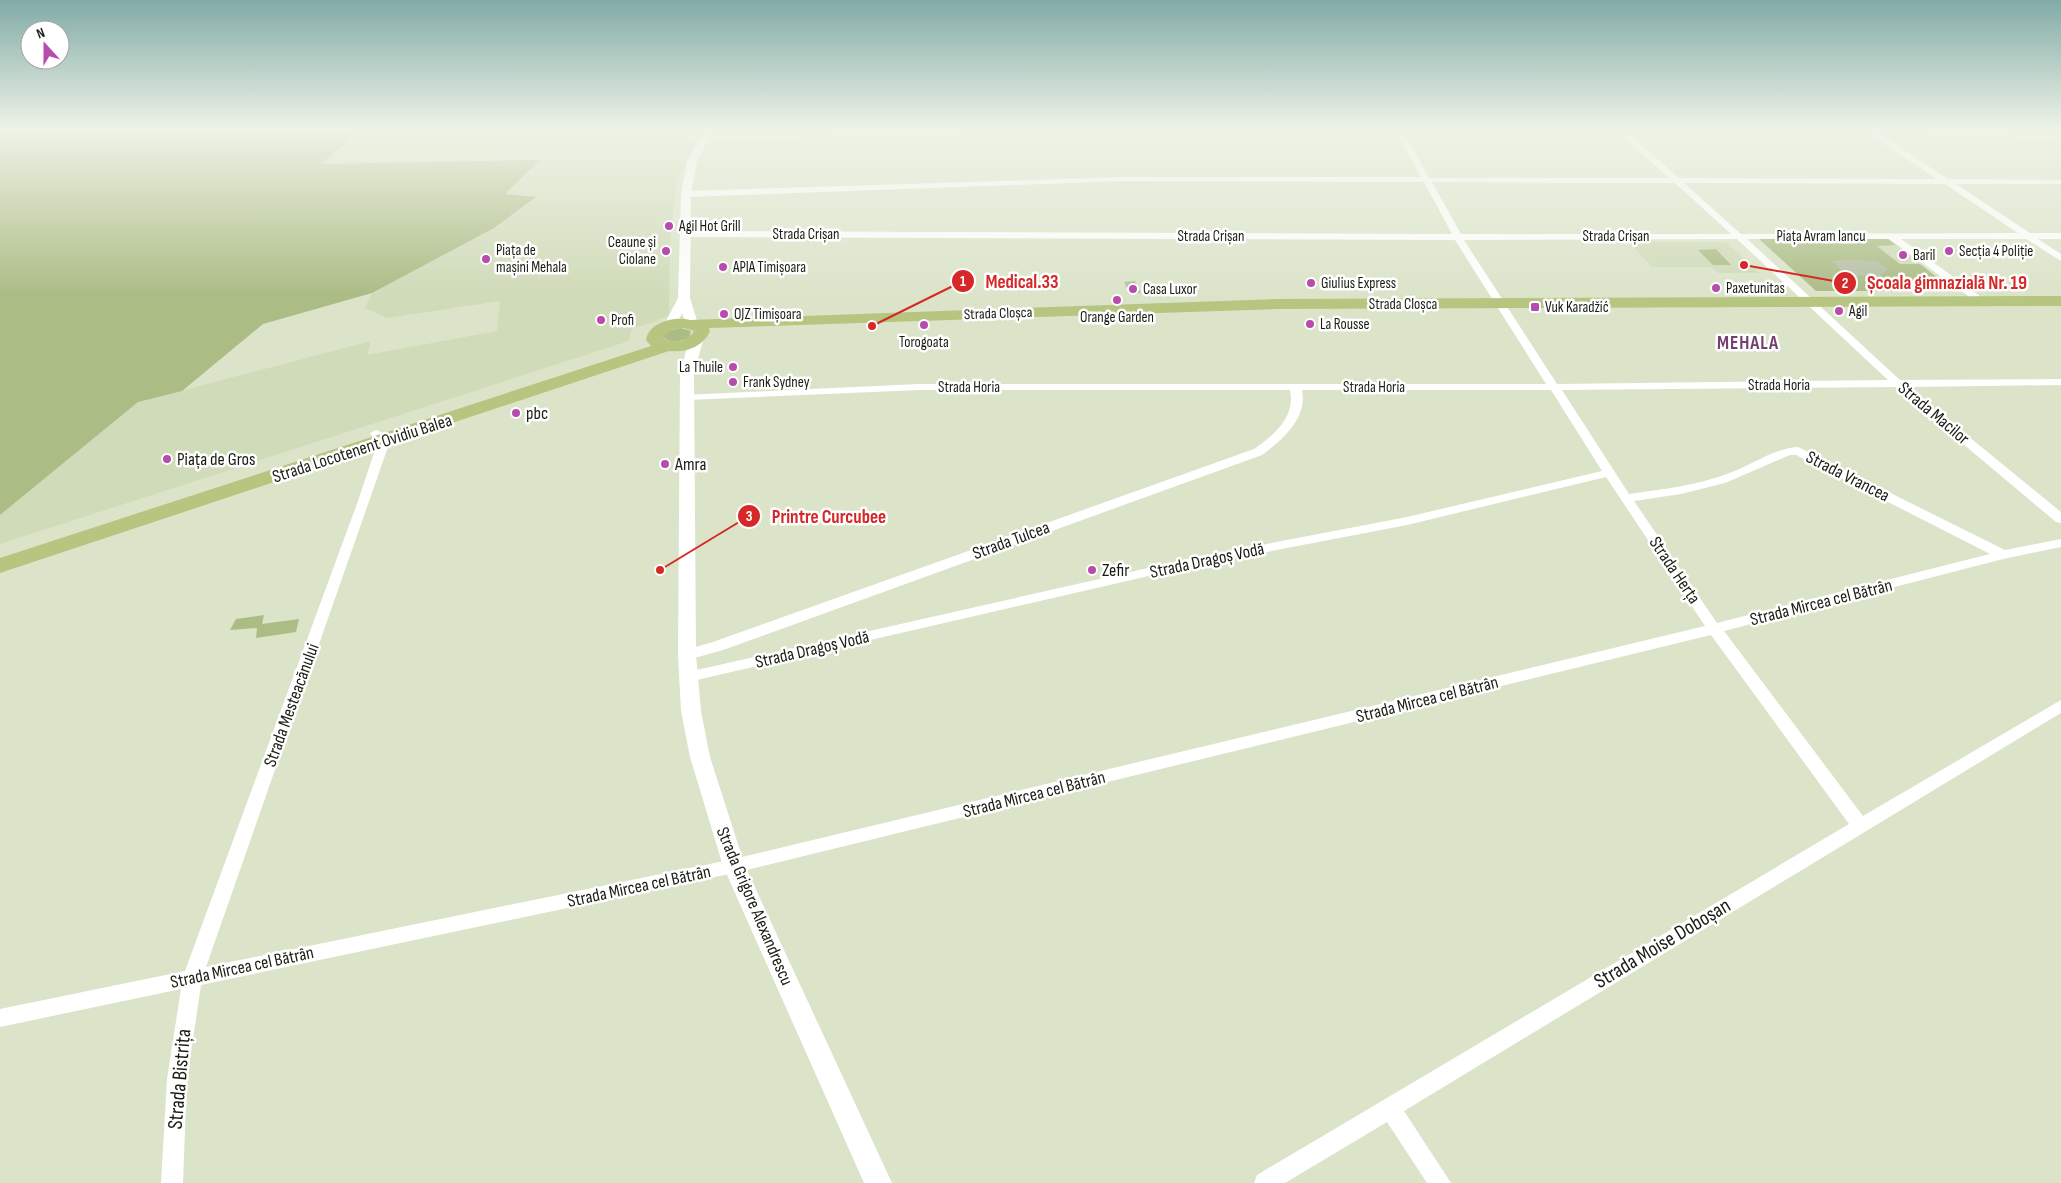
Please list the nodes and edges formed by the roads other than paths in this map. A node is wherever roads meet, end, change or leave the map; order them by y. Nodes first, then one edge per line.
1 (688, 184) edge
2 (957, 184) edge
3 (1430, 184) edge
4 (1681, 184) edge
5 (1953, 184) edge
6 (686, 194) junction
7 (684, 234) junction
8 (1738, 236) junction
9 (1891, 236) junction
10 (2027, 236) junction
11 (2061, 236) edge
12 (1458, 237) junction
13 (2061, 258) edge
14 (684, 298) junction
15 (1981, 301) junction
16 (2061, 301) edge
17 (1812, 302) junction
18 (1503, 303) junction
19 (670, 325) junction
20 (695, 331) junction
21 (665, 343) junction
22 (687, 374) junction
23 (2061, 382) edge
24 (1898, 384) junction
25 (1295, 386) junction
26 (1555, 387) junction
27 (687, 397) junction
28 (379, 437) junction
29 (1609, 472) junction
30 (1627, 498) junction
31 (2061, 519) edge
32 (2061, 542) edge
33 (0, 555) edge
34 (2003, 555) junction
35 (0, 566) edge
36 (1714, 629) junction
37 (686, 655) junction
38 (688, 677) junction
39 (2061, 706) edge
40 (1861, 827) junction
41 (734, 866) junction
42 (193, 976) junction
43 (0, 1018) edge
44 (1390, 1108) junction
45 (172, 1183) edge
46 (878, 1183) edge
47 (1265, 1183) edge
48 (1440, 1183) edge

1 - 6 street
2 - 6 street
3 - 12 street, Strada Herța
4 - 8 street
5 - 10 street
6 - 7 street
7 - 12 street, Strada Crișan
7 - 14 street
8 - 9 street, Piața Avram Iancu
8 - 12 street, Strada Crișan
8 - 17 street, Piața Avram Iancu
9 - 10 street
9 - 15 street, Piața Avram Iancu
10 - 11 street
10 - 13 street
12 - 18 street, Strada Herța
14 - 19 street
14 - 20 street
15 - 16 main road, Strada Cloșca
15 - 17 main road, Strada Cloșca
17 - 18 main road, Strada Cloșca
17 - 24 street, Strada Macilor
18 - 20 main road, Strada Cloșca
18 - 26 street, Strada Herța
19 - 20 main road
19 - 21 main road
20 - 21 main road
20 - 22 street, Strada Grigore Alexandrescu
21 - 22 street, Strada Grigore Alexandrescu
21 - 28 main road, Strada Locotenent Ovidiu Balea
22 - 27 street, Strada Grigore Alexandrescu
23 - 24 street, Strada Horia
24 - 26 street, Strada Horia
24 - 31 street, Strada Macilor
25 - 26 street, Strada Horia
25 - 27 street, Strada Horia
25 - 37 street, Strada Tulcea
26 - 29 street, Strada Herța
27 - 37 street, Strada Grigore Alexandrescu
28 - 33 main road, Strada Locotenent Ovidiu Balea
28 - 35 main road, Strada Locotenent Ovidiu Balea
28 - 42 street, Strada Mesteacănului
29 - 30 street, Strada Herța
29 - 38 street, Strada Dragoș Vodă
30 - 34 street, Strada Vrancea
30 - 36 street, Strada Herța
32 - 34 street, Strada Mircea cel Bătrân
34 - 36 street, Strada Mircea cel Bătrân
36 - 40 street, Strada Herța
36 - 41 street, Strada Mircea cel Bătrân
37 - 38 street, Strada Grigore Alexandrescu
38 - 41 street, Strada Grigore Alexandrescu
39 - 40 street, Strada Moise Doboșan
40 - 44 street, Strada Moise Doboșan
41 - 42 street, Strada Mircea cel Bătrân
41 - 46 street, Strada Grigore Alexandrescu
42 - 43 street, Strada Mircea cel Bătrân
42 - 45 street, Strada Bistrița
44 - 47 street, Strada Moise Doboșan
44 - 48 street

